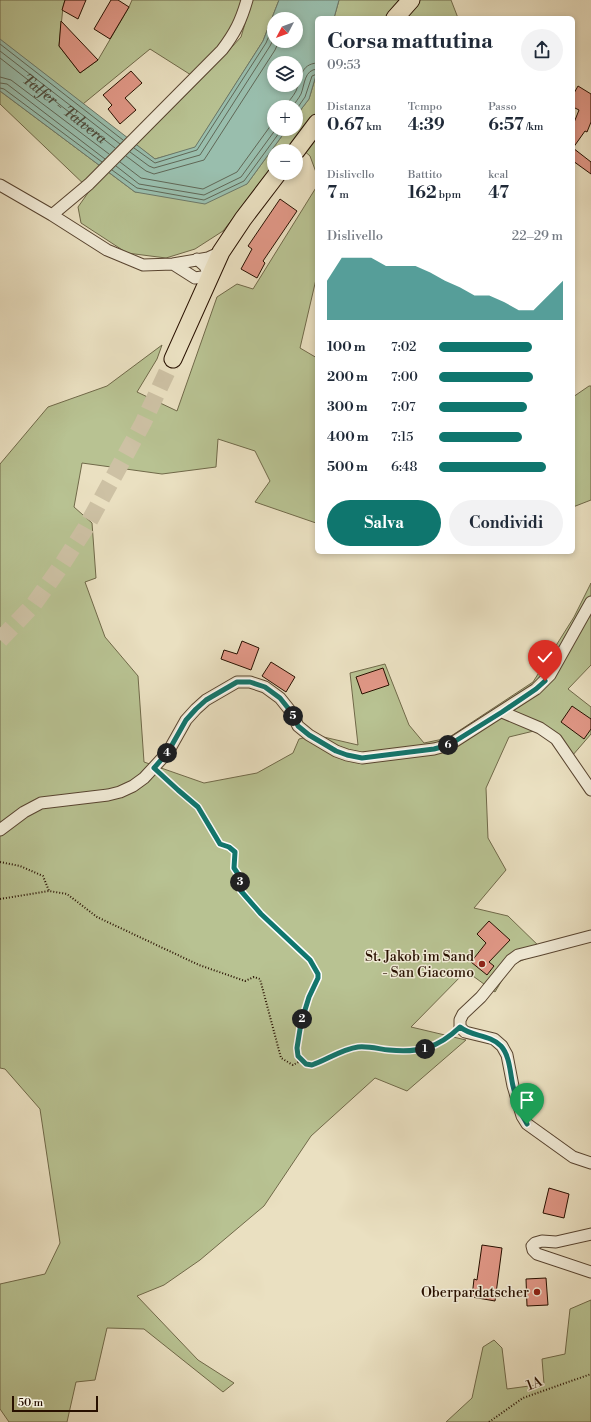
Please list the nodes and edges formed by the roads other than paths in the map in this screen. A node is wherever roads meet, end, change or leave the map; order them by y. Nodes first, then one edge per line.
1 (247, 0) edge
2 (411, 0) edge
3 (397, 16) edge
4 (315, 126) edge
5 (301, 144) edge
6 (273, 180) edge
7 (0, 185) edge
8 (52, 215) junction
9 (221, 252) junction
10 (197, 259) junction
11 (173, 264) junction
12 (202, 277) junction
13 (172, 359) tunnel mouth
14 (591, 602) edge
15 (502, 712) junction
16 (591, 790) edge
17 (0, 830) edge
18 (591, 936) edge
19 (591, 1164) edge
20 (591, 1234) edge
21 (591, 1272) edge

1 - 8 street
2 - 3 main road
4 - 5 main road
6 - 9 main road
7 - 8 street
8 - 11 street
9 - 10 street
9 - 12 main road
10 - 11 street
10 - 12 street
11 - 12 street
12 - 13 main road
14 - 15 street
15 - 16 street
15 - 17 street
18 - 19 street
20 - 21 street

